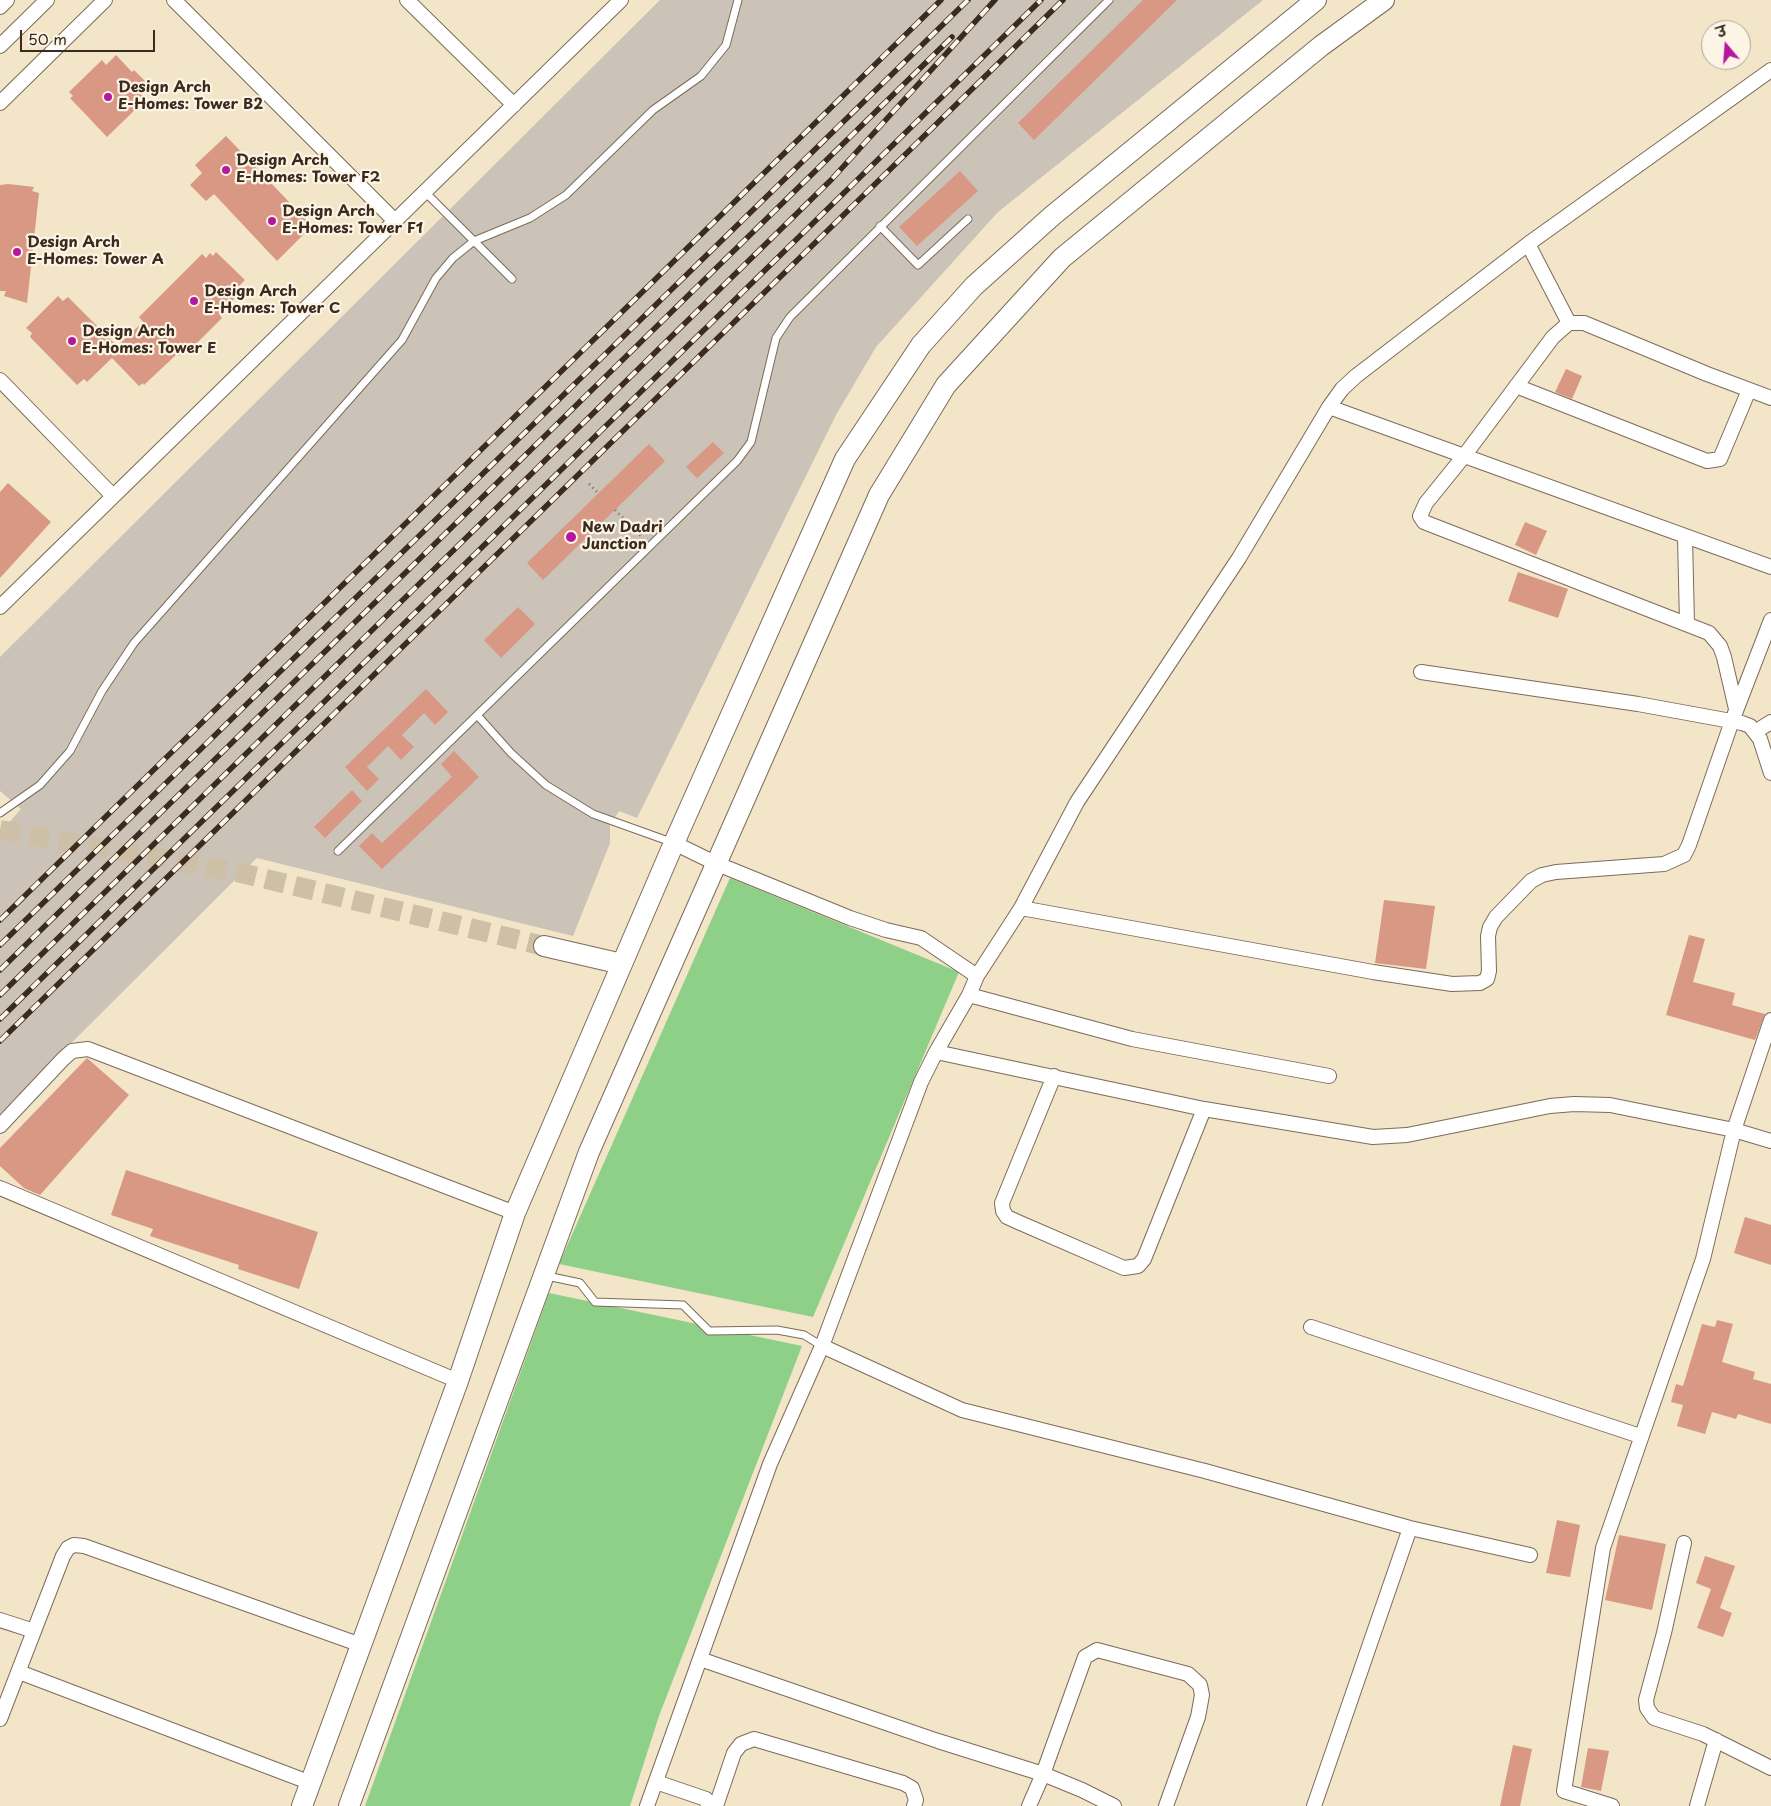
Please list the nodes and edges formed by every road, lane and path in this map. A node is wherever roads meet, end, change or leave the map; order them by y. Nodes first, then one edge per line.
1 (7, 0) edge
2 (47, 0) edge
3 (105, 0) edge
4 (174, 0) edge
5 (407, 0) edge
6 (621, 0) edge
7 (738, 0) edge
8 (1109, 0) edge
9 (1316, 0) edge
10 (1384, 0) edge
11 (0, 7) edge
12 (0, 46) edge
13 (1771, 70) edge
14 (0, 102) edge
15 (514, 105) junction
16 (426, 193) junction
17 (968, 219) dead end
18 (396, 222) junction
19 (880, 226) junction
20 (474, 241) junction
21 (1528, 244) junction
22 (512, 279) dead end
23 (1569, 324) junction
24 (0, 380) edge
25 (1516, 386) junction
26 (1749, 390) junction
27 (1771, 398) edge
28 (1330, 407) junction
29 (1464, 456) junction
30 (589, 484) dead end
31 (598, 493) dead end
32 (113, 496) junction
33 (615, 510) dead end
34 (1685, 536) junction
35 (649, 545) junction
36 (1771, 566) edge
37 (0, 607) edge
38 (1771, 620) edge
39 (1687, 624) junction
40 (1421, 672) dead end
41 (477, 715) junction
42 (1734, 715) junction
43 (1771, 722) edge
44 (1755, 732) junction
45 (1771, 773) edge
46 (0, 813) edge
47 (674, 843) junction
48 (338, 851) dead end
49 (715, 863) junction
50 (1021, 908) junction
51 (544, 946) tunnel mouth
52 (622, 964) junction
53 (977, 976) junction
54 (969, 995) junction
55 (1771, 1020) edge
56 (936, 1052) junction
57 (1054, 1076) junction
58 (1329, 1076) dead end
59 (1204, 1109) junction
60 (0, 1126) edge
61 (1734, 1130) junction
62 (1771, 1141) edge
63 (0, 1188) edge
64 (515, 1213) junction
65 (544, 1275) junction
66 (1310, 1327) dead end
67 (822, 1346) junction
68 (458, 1381) junction
69 (1640, 1436) junction
70 (1410, 1528) junction
71 (1684, 1543) dead end
72 (1530, 1555) dead end
73 (0, 1620) edge
74 (34, 1631) junction
75 (361, 1645) junction
76 (700, 1659) junction
77 (19, 1672) junction
78 (0, 1719) edge
79 (1716, 1740) junction
80 (1771, 1768) edge
81 (1043, 1774) junction
82 (656, 1782) junction
83 (311, 1783) junction
84 (302, 1806) edge
85 (349, 1806) edge
86 (647, 1806) edge
87 (708, 1806) edge
88 (716, 1806) edge
89 (914, 1806) edge
90 (1029, 1806) edge
91 (1114, 1806) edge
92 (1166, 1806) edge
93 (1314, 1806) edge
94 (1612, 1806) edge
95 (1697, 1806) edge

1 - 11 street
2 - 12 street
3 - 14 street
4 - 18 street
5 - 15 street
6 - 15 street
7 - 20 lane
8 - 19 lane
9 - 47 street
10 - 49 street
13 - 21 street
15 - 16 street
16 - 18 street
16 - 20 lane
17 - 19 lane
18 - 32 street
19 - 35 lane
20 - 22 lane
20 - 46 lane
21 - 23 street
21 - 28 street
23 - 25 street
23 - 26 street
24 - 32 street
25 - 26 street
25 - 29 street
26 - 27 street
28 - 29 street
28 - 50 street
29 - 34 street
29 - 39 street
30 - 31 path
32 - 37 street
33 - 35 path
34 - 36 street
34 - 39 street
35 - 41 lane
38 - 42 street
39 - 42 street
40 - 42 street
41 - 47 lane
41 - 48 lane
42 - 44 street
42 - 50 street
43 - 44 street
44 - 45 street
47 - 49 street
47 - 52 street
49 - 53 street
49 - 65 street
50 - 53 street
51 - 52 street
52 - 64 street
53 - 54 street
54 - 56 street
54 - 58 street
55 - 61 street
56 - 57 street
56 - 67 street
57 - 59 street
57 - 59 street
59 - 61 street
60 - 64 street
61 - 62 street
61 - 69 street
63 - 68 street
64 - 68 street
65 - 67 lane
65 - 85 street
66 - 69 street
67 - 70 street
67 - 76 street
68 - 75 street
69 - 94 street
70 - 72 street
70 - 93 street
71 - 79 street
73 - 74 street
74 - 75 street
74 - 77 street
75 - 83 street
76 - 81 street
76 - 82 street
77 - 78 street
77 - 83 street
79 - 80 street
79 - 95 street
81 - 90 street
81 - 91 street
81 - 92 street
82 - 86 street
82 - 87 street
83 - 84 street
88 - 89 street

